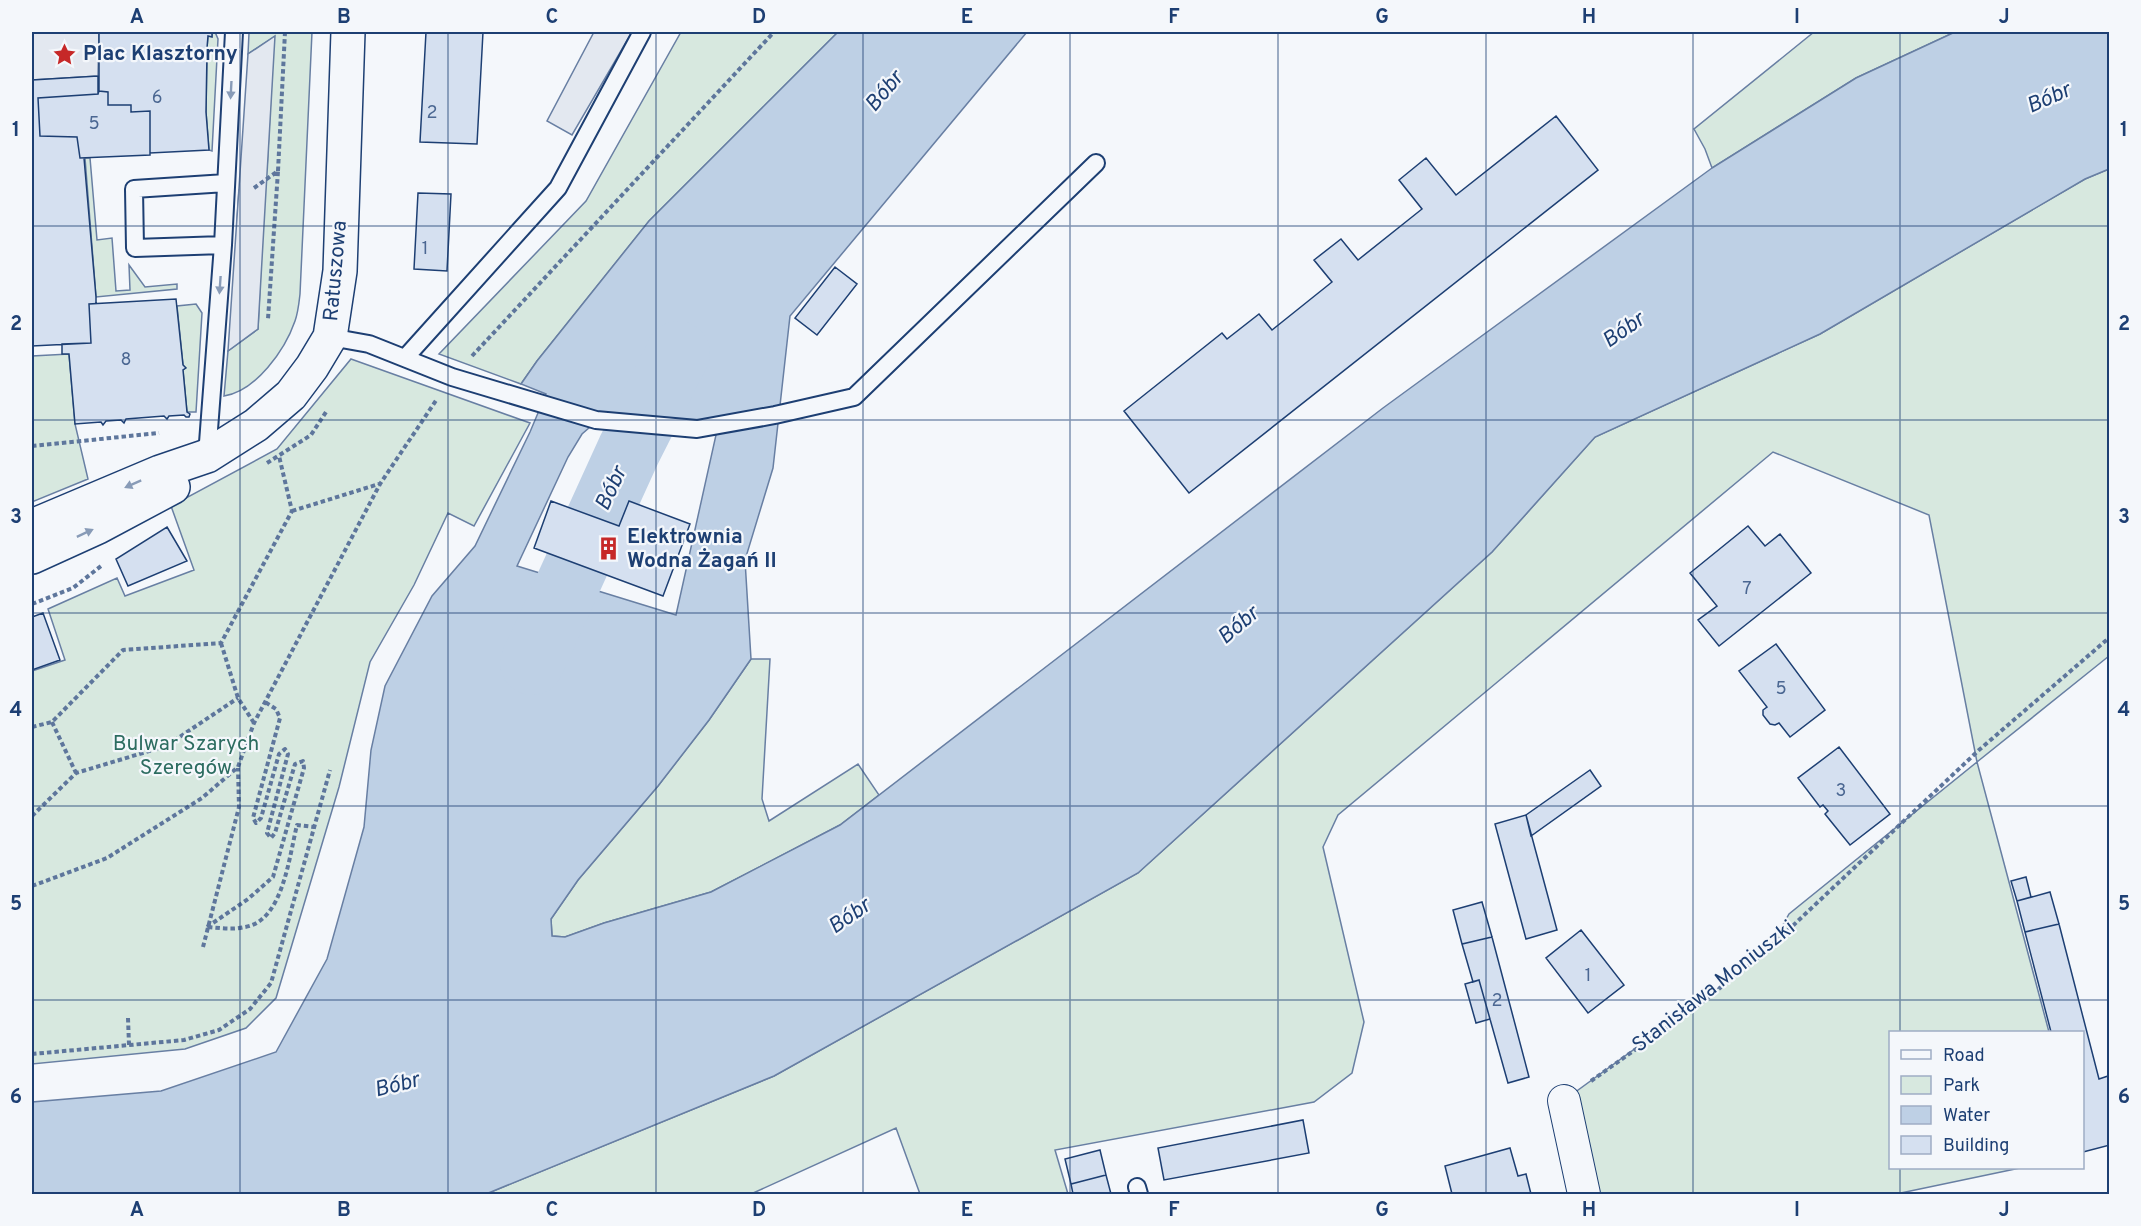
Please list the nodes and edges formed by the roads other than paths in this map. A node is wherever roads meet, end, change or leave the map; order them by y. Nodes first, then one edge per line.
1 (234, 32) edge
2 (348, 32) edge
3 (642, 32) edge
4 (1096, 163) dead end
5 (226, 183) junction
6 (223, 244) junction
7 (330, 337) junction
8 (405, 358) junction
9 (207, 456) junction
10 (32, 526) edge
11 (32, 557) edge
12 (1564, 1101) road end
13 (1584, 1194) edge

1 -> 5 lane
2 - 7 street, Ratuszowa
3 - 8 lane
4 - 8 lane
5 - 6 lane
5 - 6 lane
6 -> 9 lane
7 - 8 lane
7 - 9 street, Ratuszowa
9 -> 10 street, Ratuszowa
11 -> 9 street, Ratuszowa
12 - 13 street

